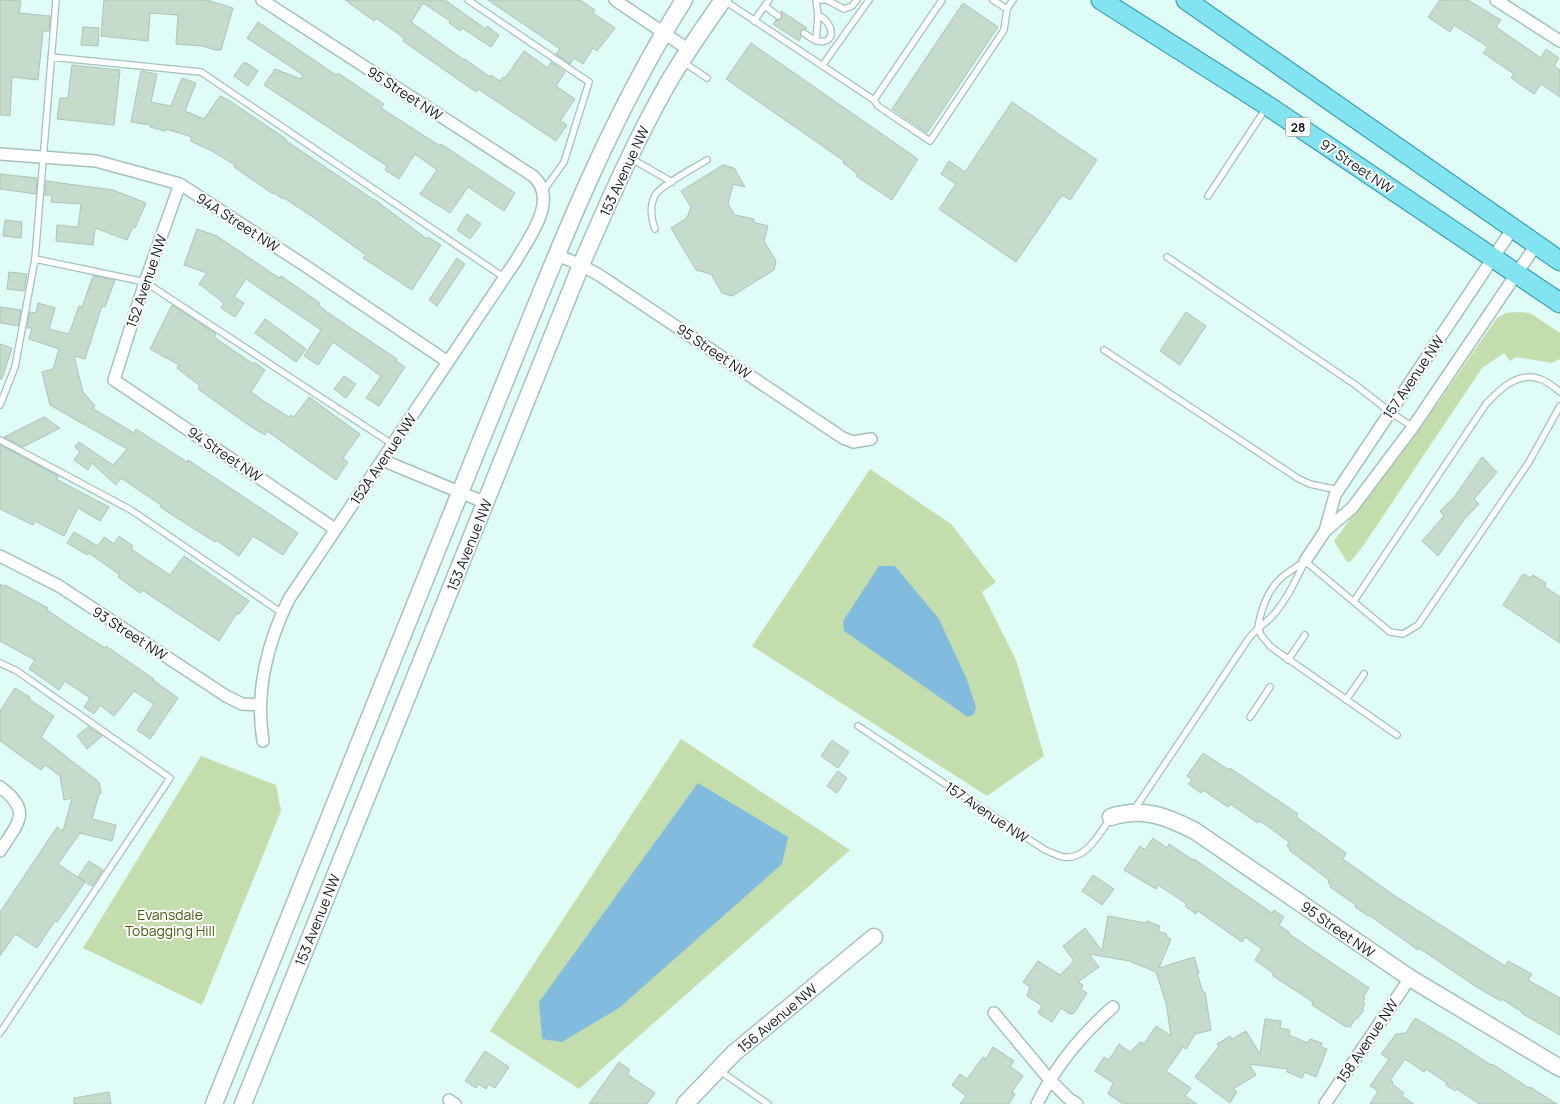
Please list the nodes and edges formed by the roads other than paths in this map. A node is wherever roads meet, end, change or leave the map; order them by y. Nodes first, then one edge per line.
1 (56, 0) edge
2 (262, 0) edge
3 (468, 0) edge
4 (615, 0) edge
5 (684, 0) edge
6 (723, 0) edge
7 (769, 0) edge
8 (817, 0) edge
9 (857, 0) edge
10 (869, 0) edge
11 (942, 0) edge
12 (993, 0) edge
13 (1013, 0) edge
14 (1101, 0) edge
15 (1186, 0) edge
16 (1496, 0) edge
17 (765, 6) junction
18 (1007, 9) junction
19 (818, 15) junction
20 (778, 16) dead end
21 (754, 21) junction
22 (663, 33) junction
23 (804, 33) dead end
24 (816, 41) junction
25 (1560, 41) edge
26 (685, 55) junction
27 (51, 57) junction
28 (822, 66) junction
29 (707, 78) dead end
30 (874, 100) junction
31 (1268, 106) junction
32 (0, 154) edge
33 (44, 157) junction
34 (630, 158) junction
35 (707, 160) dead end
36 (672, 182) junction
37 (180, 184) junction
38 (544, 190) junction
39 (1208, 196) dead end
40 (1513, 228) junction
41 (656, 229) dead end
42 (1536, 244) junction
43 (557, 255) junction
44 (1167, 257) dead end
45 (1493, 257) junction
46 (35, 259) junction
47 (1560, 261) edge
48 (581, 265) junction
49 (1517, 274) junction
50 (505, 278) junction
51 (145, 282) junction
52 (1560, 303) edge
53 (1104, 350) dead end
54 (448, 362) junction
55 (114, 380) joint
56 (1560, 392) edge
57 (0, 405) edge
58 (1560, 406) edge
59 (1390, 412) junction
60 (1413, 427) junction
61 (871, 439) dead end
62 (0, 440) edge
63 (392, 444) junction
64 (382, 460) junction
65 (1338, 490) junction
66 (460, 492) junction
67 (486, 503) junction
68 (335, 528) junction
69 (1325, 531) junction
70 (0, 556) edge
71 (1304, 561) junction
72 (1354, 601) junction
73 (282, 613) junction
74 (1258, 627) junction
75 (1305, 635) dead end
76 (1288, 660) junction
77 (0, 663) edge
78 (1364, 674) dead end
79 (1270, 687) dead end
80 (1346, 700) junction
81 (260, 705) junction
82 (1250, 717) dead end
83 (858, 726) dead end
84 (1397, 735) dead end
85 (263, 741) dead end
86 (0, 787) edge
87 (1132, 812) junction
88 (1111, 817) joint
89 (0, 850) edge
90 (874, 937) dead end
91 (1410, 978) junction
92 (1113, 1007) dead end
93 (994, 1013) dead end
94 (0, 1033) edge
95 (1560, 1068) edge
96 (718, 1070) junction
97 (1049, 1079) junction
98 (214, 1104) edge
99 (243, 1104) edge
100 (685, 1104) edge
101 (768, 1104) edge
102 (1036, 1104) edge
103 (1077, 1104) edge
104 (1325, 1104) edge

1 - 27 lane
2 - 38 street, 95 Street NW
3 - 38 lane
4 - 22 street
5 - 22 main road, 153 Avenue NW
6 - 21 lane
6 - 26 main road, 153 Avenue NW
7 - 17 lane
8 - 9 lane
8 - 19 lane
10 - 28 lane
11 - 30 lane
12 - 18 lane
13 - 18 lane
14 - 31 main road, 97 Street NW / 28
15 - 40 main road
16 - 25 street
17 - 20 lane
17 - 21 lane
18 - 30 lane
19 - 24 lane
19 - 24 lane
21 - 28 lane
22 - 26 street
22 - 43 main road, 153 Avenue NW
23 - 24 lane
26 - 29 lane
26 - 34 main road, 153 Avenue NW
27 - 33 lane
27 - 50 lane
28 - 30 lane
31 - 39 lane
31 - 45 main road, 97 Street NW / 28
32 - 33 street, 94A Street NW
33 - 37 street, 94A Street NW
33 - 46 lane
34 - 36 lane
34 - 48 main road, 153 Avenue NW
35 - 36 lane
36 - 41 lane
37 - 51 street, 152 Avenue NW
37 - 54 street, 94A Street NW
38 - 50 street, 152A Avenue NW
40 - 42 main road
40 - 45 street, 157 Avenue NW
42 - 47 main road
42 - 49 street, 157 Avenue NW
43 - 48 street, 95 Street NW
43 - 66 main road, 153 Avenue NW
44 - 59 lane
45 - 49 main road, 97 Street NW
45 - 59 street, 157 Avenue NW
46 - 51 lane
46 - 57 lane
48 - 61 street, 95 Street NW
48 - 67 main road, 153 Avenue NW
49 - 52 main road, 97 Street NW
49 - 60 street, 157 Avenue NW
50 - 54 street, 152A Avenue NW
51 - 55 street, 152 Avenue NW
51 - 63 lane
53 - 65 lane
54 - 63 street, 152A Avenue NW
55 - 68 street, 94 Street NW
56 - 72 lane
58 - 72 lane
59 - 60 lane
59 - 65 street, 157 Avenue NW
60 - 69 street, 157 Avenue NW
62 - 73 lane
63 - 64 street, 152A Avenue NW
64 - 66 street
64 - 68 street, 152A Avenue NW
65 - 69 street, 157 Avenue NW
66 - 67 street
66 - 98 main road, 153 Avenue NW
67 - 99 main road, 153 Avenue NW
68 - 73 street, 152A Avenue NW
69 - 71 street, 157 Avenue NW
70 - 81 street, 93 Street NW
71 - 72 lane
71 - 74 lane, 157 Avenue NW
71 - 74 lane, 157 Avenue NW
73 - 81 street, 152A Avenue NW
74 - 76 lane
74 - 87 lane, 157 Avenue NW
75 - 76 lane
76 - 80 lane
77 - 94 lane
78 - 80 lane
79 - 82 lane
80 - 84 lane
81 - 85 street, 152A Avenue NW
83 - 88 lane, 157 Avenue NW
86 - 89 street
87 - 88 main road, 95 Street NW
87 - 91 main road, 95 Street NW
90 - 96 main road, 156 Avenue NW
91 - 95 main road, 95 Street NW
91 - 104 street, 158 Avenue NW
92 - 97 street
93 - 97 street
96 - 100 main road, 156 Avenue NW
96 - 101 lane
97 - 102 street
97 - 103 street

